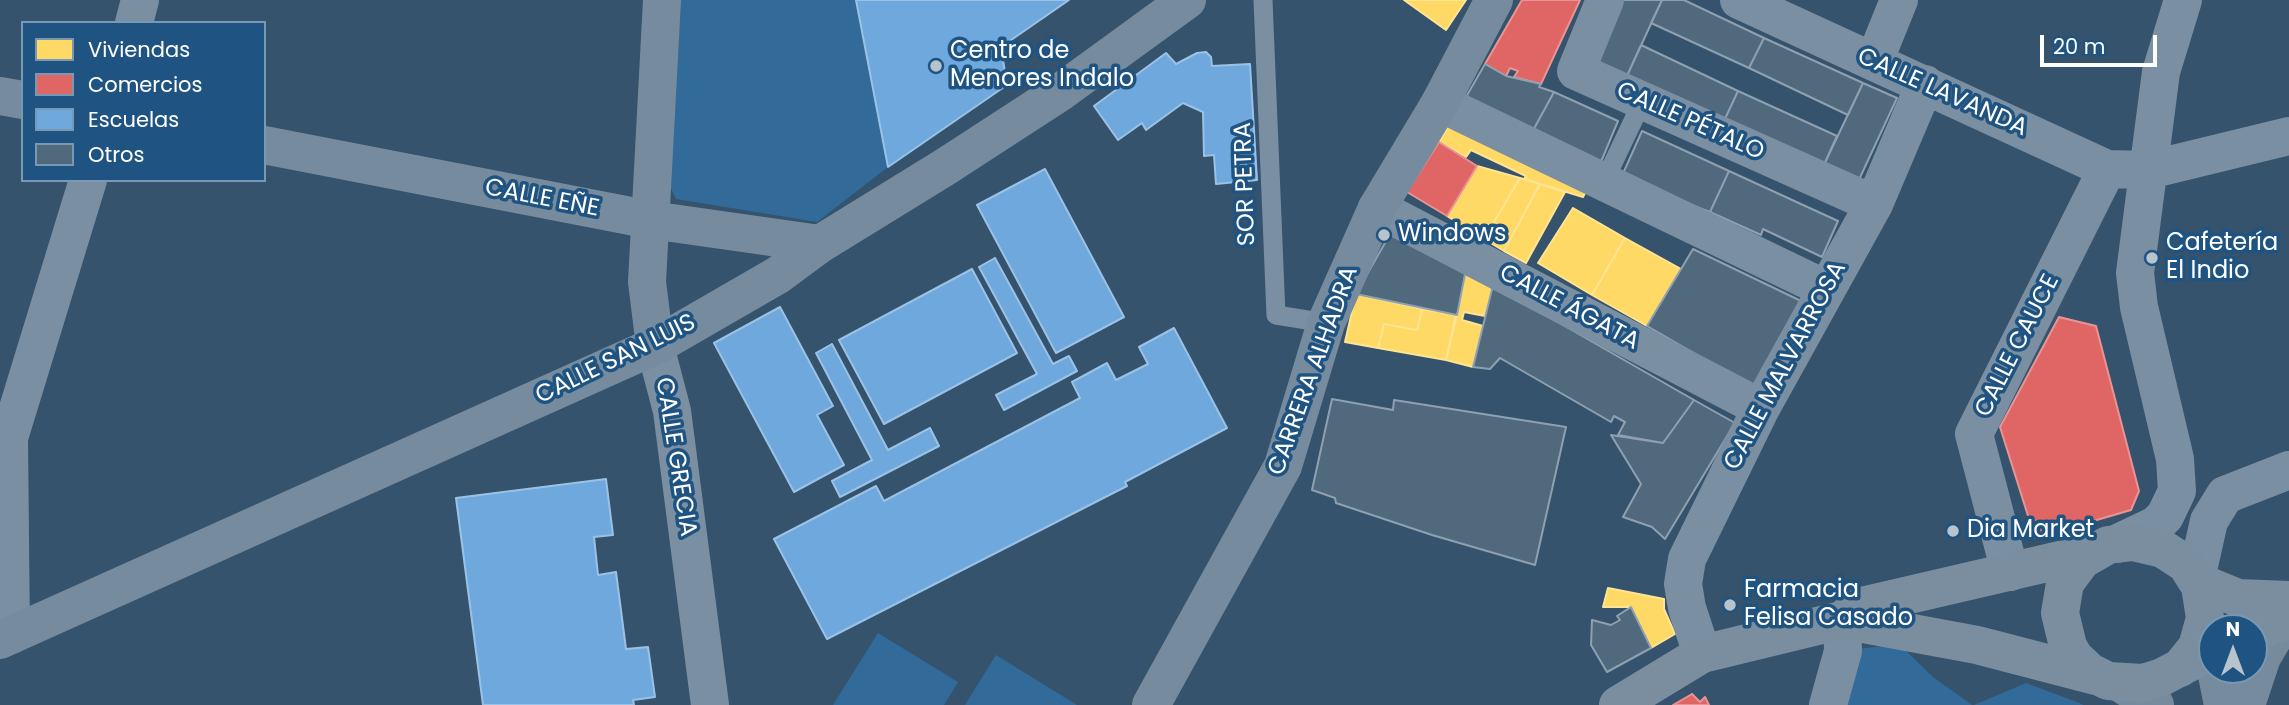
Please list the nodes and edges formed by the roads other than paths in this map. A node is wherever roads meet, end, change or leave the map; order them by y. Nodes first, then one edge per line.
1 (141, 0) edge
2 (662, 0) edge
3 (1187, 0) edge
4 (1263, 0) edge
5 (1494, 0) edge
6 (1605, 0) edge
7 (1739, 0) edge
8 (1899, 0) edge
9 (2183, 0) edge
10 (135, 21) edge
11 (1874, 62) junction
12 (1925, 84) junction
13 (0, 96) edge
14 (21, 100) edge
15 (1642, 102) junction
16 (1440, 103) junction
17 (2289, 136) edge
18 (266, 145) edge
19 (2108, 169) junction
20 (2149, 170) junction
21 (1599, 179) junction
22 (87, 182) edge
23 (1874, 204) junction
24 (1377, 208) junction
25 (651, 220) junction
26 (821, 244) junction
27 (1826, 289) junction
28 (1326, 323) junction
29 (655, 346) junction
30 (1760, 408) junction
31 (4, 436) edge
32 (2175, 459) junction
33 (2289, 470) edge
34 (2209, 521) junction
35 (2103, 548) junction
36 (2010, 572) junction
37 (2197, 580) junction
38 (2289, 600) edge
39 (2201, 614) edge
40 (1842, 620) junction
41 (2289, 620) edge
42 (2268, 627) edge
43 (6, 637) edge
44 (1702, 654) junction
45 (2198, 657) edge
46 (2109, 680) junction
47 (2216, 684) edge
48 (710, 705) edge
49 (1151, 705) edge
50 (1618, 705) edge
51 (1828, 705) edge
52 (2155, 705) edge
53 (2223, 705) edge
54 (2246, 705) edge

1 - 10 street
2 - 25 street, CALLE GRECIA
3 - 26 street, CALLE SAN LUIS
4 - 28 lane, SOR PETRA
5 - 16 street, CARRERA ALHADRA
6 - 15 street, CALLE PÉTALO
7 - 11 street, CALLE LAVANDA
8 - 11 street
9 - 20 street
11 - 12 street, CALLE LAVANDA
12 - 19 street, CALLE LAVANDA
12 - 23 street, CALLE MALVARROSA
13 - 14 street
15 - 21 lane
15 - 23 street, CALLE PÉTALO
16 - 21 street
16 - 24 street, CARRERA ALHADRA
17 - 20 street, CALLE LAVANDA
18 - 25 street, CALLE EÑE
19 - 20 street, CALLE LAVANDA
19 - 36 street, CALLE CAUCE
20 - 32 street
21 - 27 street
22 - 31 street
23 - 27 street, CALLE MALVARROSA
24 - 28 street, CARRERA ALHADRA
24 - 30 street, CALLE ÁGATA
25 - 26 street, CALLE EÑE
25 - 29 street, CALLE GRECIA
26 - 29 street, CALLE SAN LUIS
27 - 30 street, CALLE MALVARROSA
28 - 49 street, CARRERA ALHADRA
29 - 43 street, CALLE SAN LUIS
29 - 48 street, CALLE GRECIA
30 - 44 street, CALLE MALVARROSA
31 - 43 street
32 - 34 street
32 - 35 street
33 - 34 street
34 - 37 street
35 - 36 main road
35 - 37 main road
35 - 46 main road
36 - 40 main road
37 - 38 main road
37 - 39 main road
40 - 44 main road
40 - 46 main road
40 - 51 street
41 - 42 main road
41 - 54 street
44 - 50 main road
45 - 46 main road
46 - 52 street
47 - 53 street

